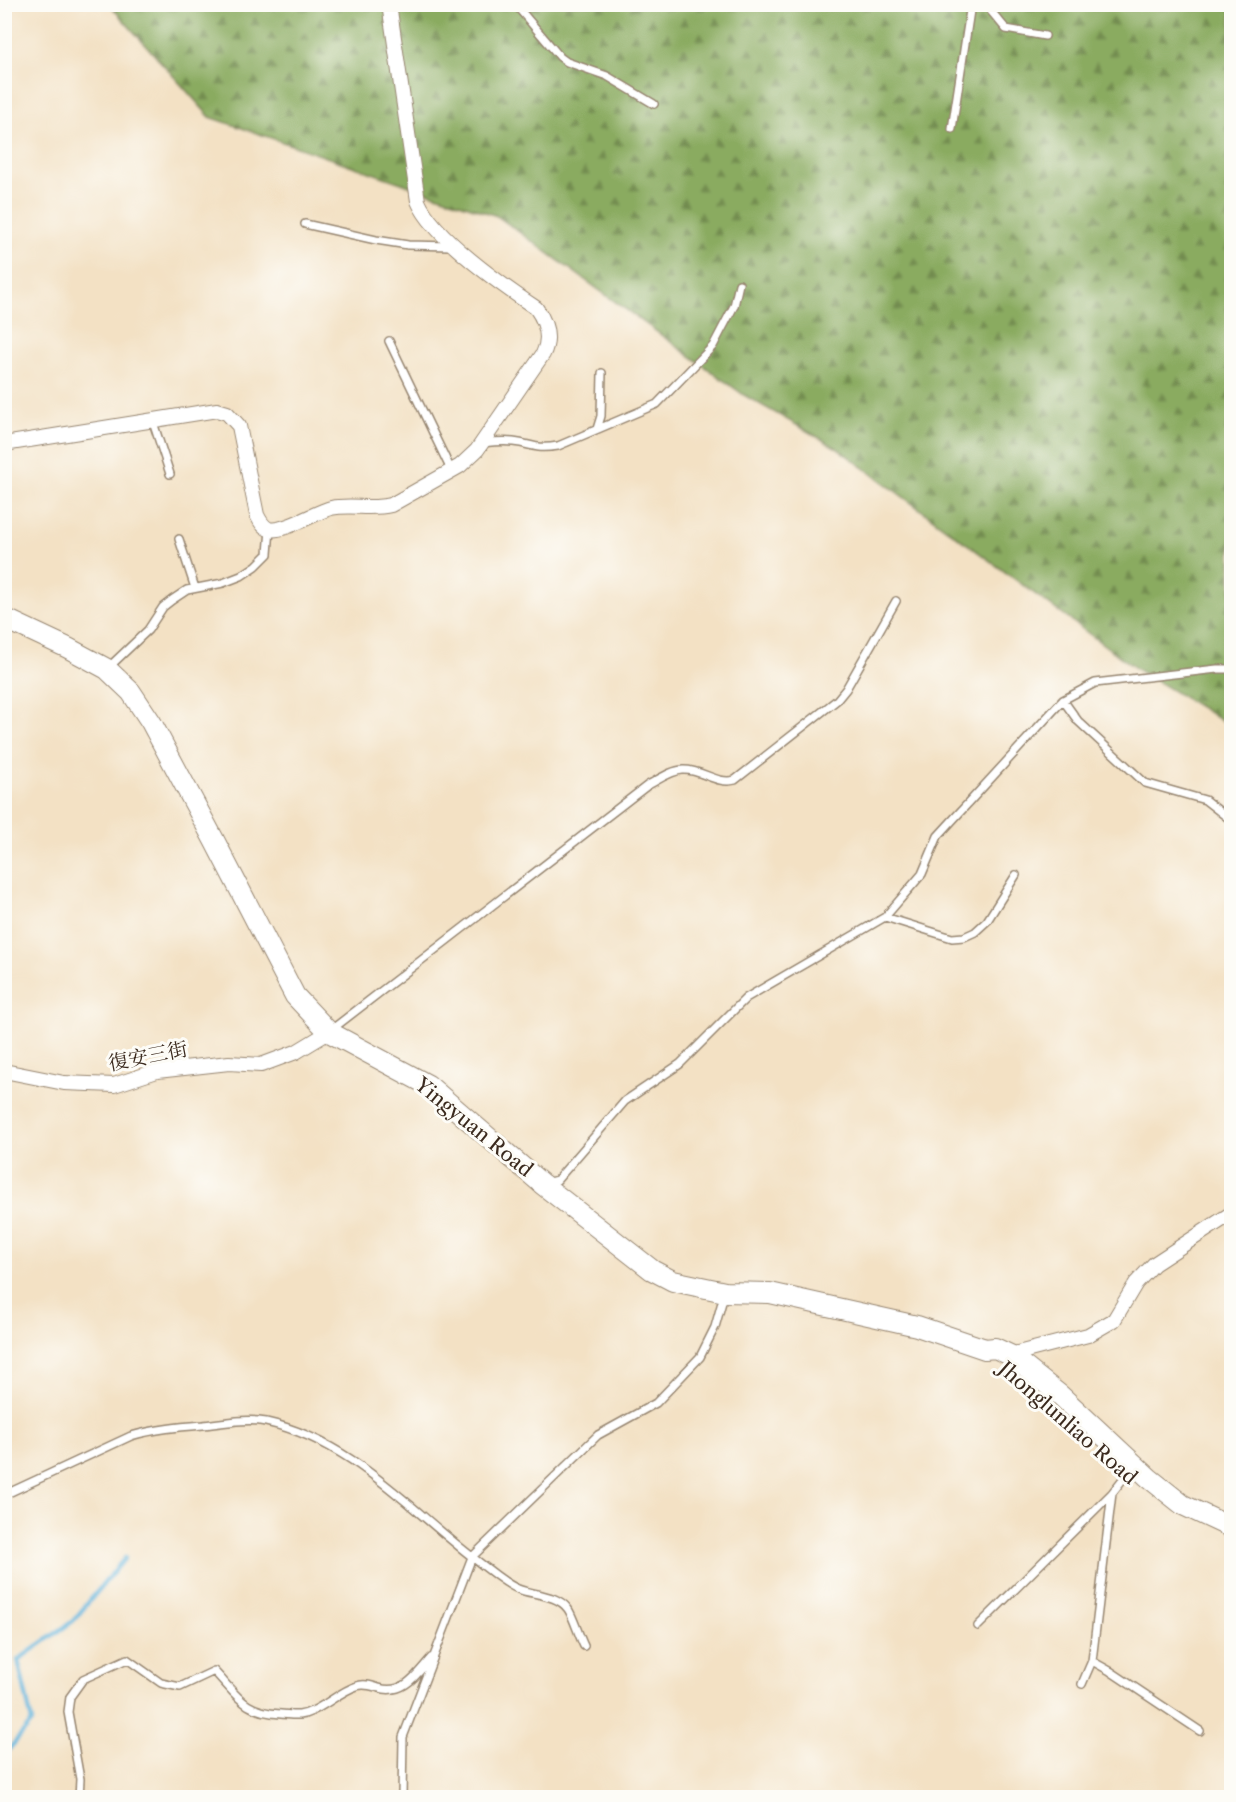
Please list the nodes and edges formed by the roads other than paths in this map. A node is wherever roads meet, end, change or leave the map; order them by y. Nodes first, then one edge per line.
1 (389, 4) edge
2 (515, 4) edge
3 (971, 4) edge
4 (985, 4) edge
5 (1045, 36) dead end
6 (654, 104) dead end
7 (952, 129) dead end
8 (305, 224) dead end
9 (456, 246) junction
10 (739, 284) dead end
11 (389, 341) dead end
12 (602, 373) dead end
13 (152, 419) junction
14 (597, 429) junction
15 (483, 443) junction
16 (4, 444) edge
17 (451, 470) junction
18 (170, 474) dead end
19 (270, 529) junction
20 (179, 539) dead end
21 (195, 588) junction
22 (896, 601) dead end
23 (4, 618) edge
24 (107, 669) junction
25 (1232, 669) edge
26 (1064, 700) junction
27 (1232, 821) edge
28 (1016, 874) dead end
29 (885, 917) junction
30 (329, 1032) junction
31 (4, 1071) edge
32 (542, 1184) junction
33 (1232, 1213) edge
34 (725, 1292) junction
35 (985, 1349) junction
36 (1010, 1355) junction
37 (1131, 1469) junction
38 (1112, 1493) junction
39 (4, 1495) edge
40 (1232, 1528) edge
41 (1232, 1542) edge
42 (472, 1557) junction
43 (978, 1626) dead end
44 (584, 1646) dead end
45 (434, 1654) junction
46 (1092, 1661) junction
47 (1082, 1684) dead end
48 (1200, 1731) dead end
49 (80, 1797) edge
50 (402, 1797) edge

1 - 9 street
2 - 6 lane
3 - 7 lane
4 - 5 lane
8 - 9 lane
9 - 15 street
10 - 14 lane
11 - 17 lane
12 - 14 lane
13 - 16 street
13 - 18 lane
13 - 19 street
14 - 15 lane
15 - 17 street
17 - 19 street
19 - 21 lane
20 - 21 lane
21 - 24 lane
22 - 30 lane
23 - 24 street, Yingyuan Road
24 - 30 street, Yingyuan Road
25 - 26 lane
26 - 27 lane
26 - 29 lane
28 - 29 lane
29 - 32 lane
30 - 31 street, 復安三街
30 - 32 street, Yingyuan Road
32 - 34 street, Yingyuan Road
33 - 36 street
34 - 35 street, Yingyuan Road
34 - 42 lane
35 - 36 street, Jhonglunliao Road
35 - 37 street, Jhonglunliao Road
36 - 37 street, Jhonglunliao Road
37 - 38 lane
37 - 40 street, Jhonglunliao Road
37 - 41 street, Jhonglunliao Road
38 - 43 lane
38 - 46 lane
39 - 42 lane
42 - 44 lane
42 - 45 lane
45 - 49 lane
45 - 50 lane
46 - 47 lane
46 - 48 lane

